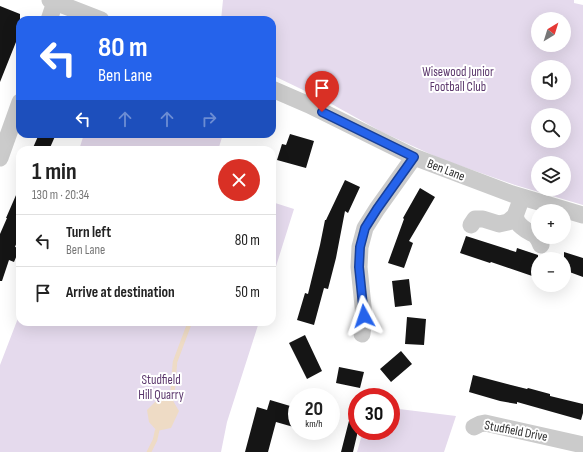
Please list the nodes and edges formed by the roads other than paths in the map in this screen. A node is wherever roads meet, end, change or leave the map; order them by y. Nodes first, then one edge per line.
1 (53, 1) edge
2 (50, 16) edge
3 (92, 16) edge
4 (276, 91) edge
5 (16, 108) edge
6 (6, 122) edge
7 (414, 157) junction
8 (0, 158) edge
9 (522, 197) junction
10 (583, 215) edge
11 (514, 216) junction
12 (471, 225) dead end
13 (540, 245) dead end
14 (362, 334) dead end
15 (474, 427) dead end
16 (583, 445) edge
17 (583, 449) edge
18 (582, 452) edge

1 - 2 street
1 - 3 street
4 - 7 street, Ben Lane
5 - 6 street
6 - 8 street
7 - 9 street, Ben Lane
7 - 14 street
9 - 10 street, Ben Lane
9 - 11 street
11 - 12 street
11 - 13 street
15 - 16 street, Studfield Drive
17 - 18 street

